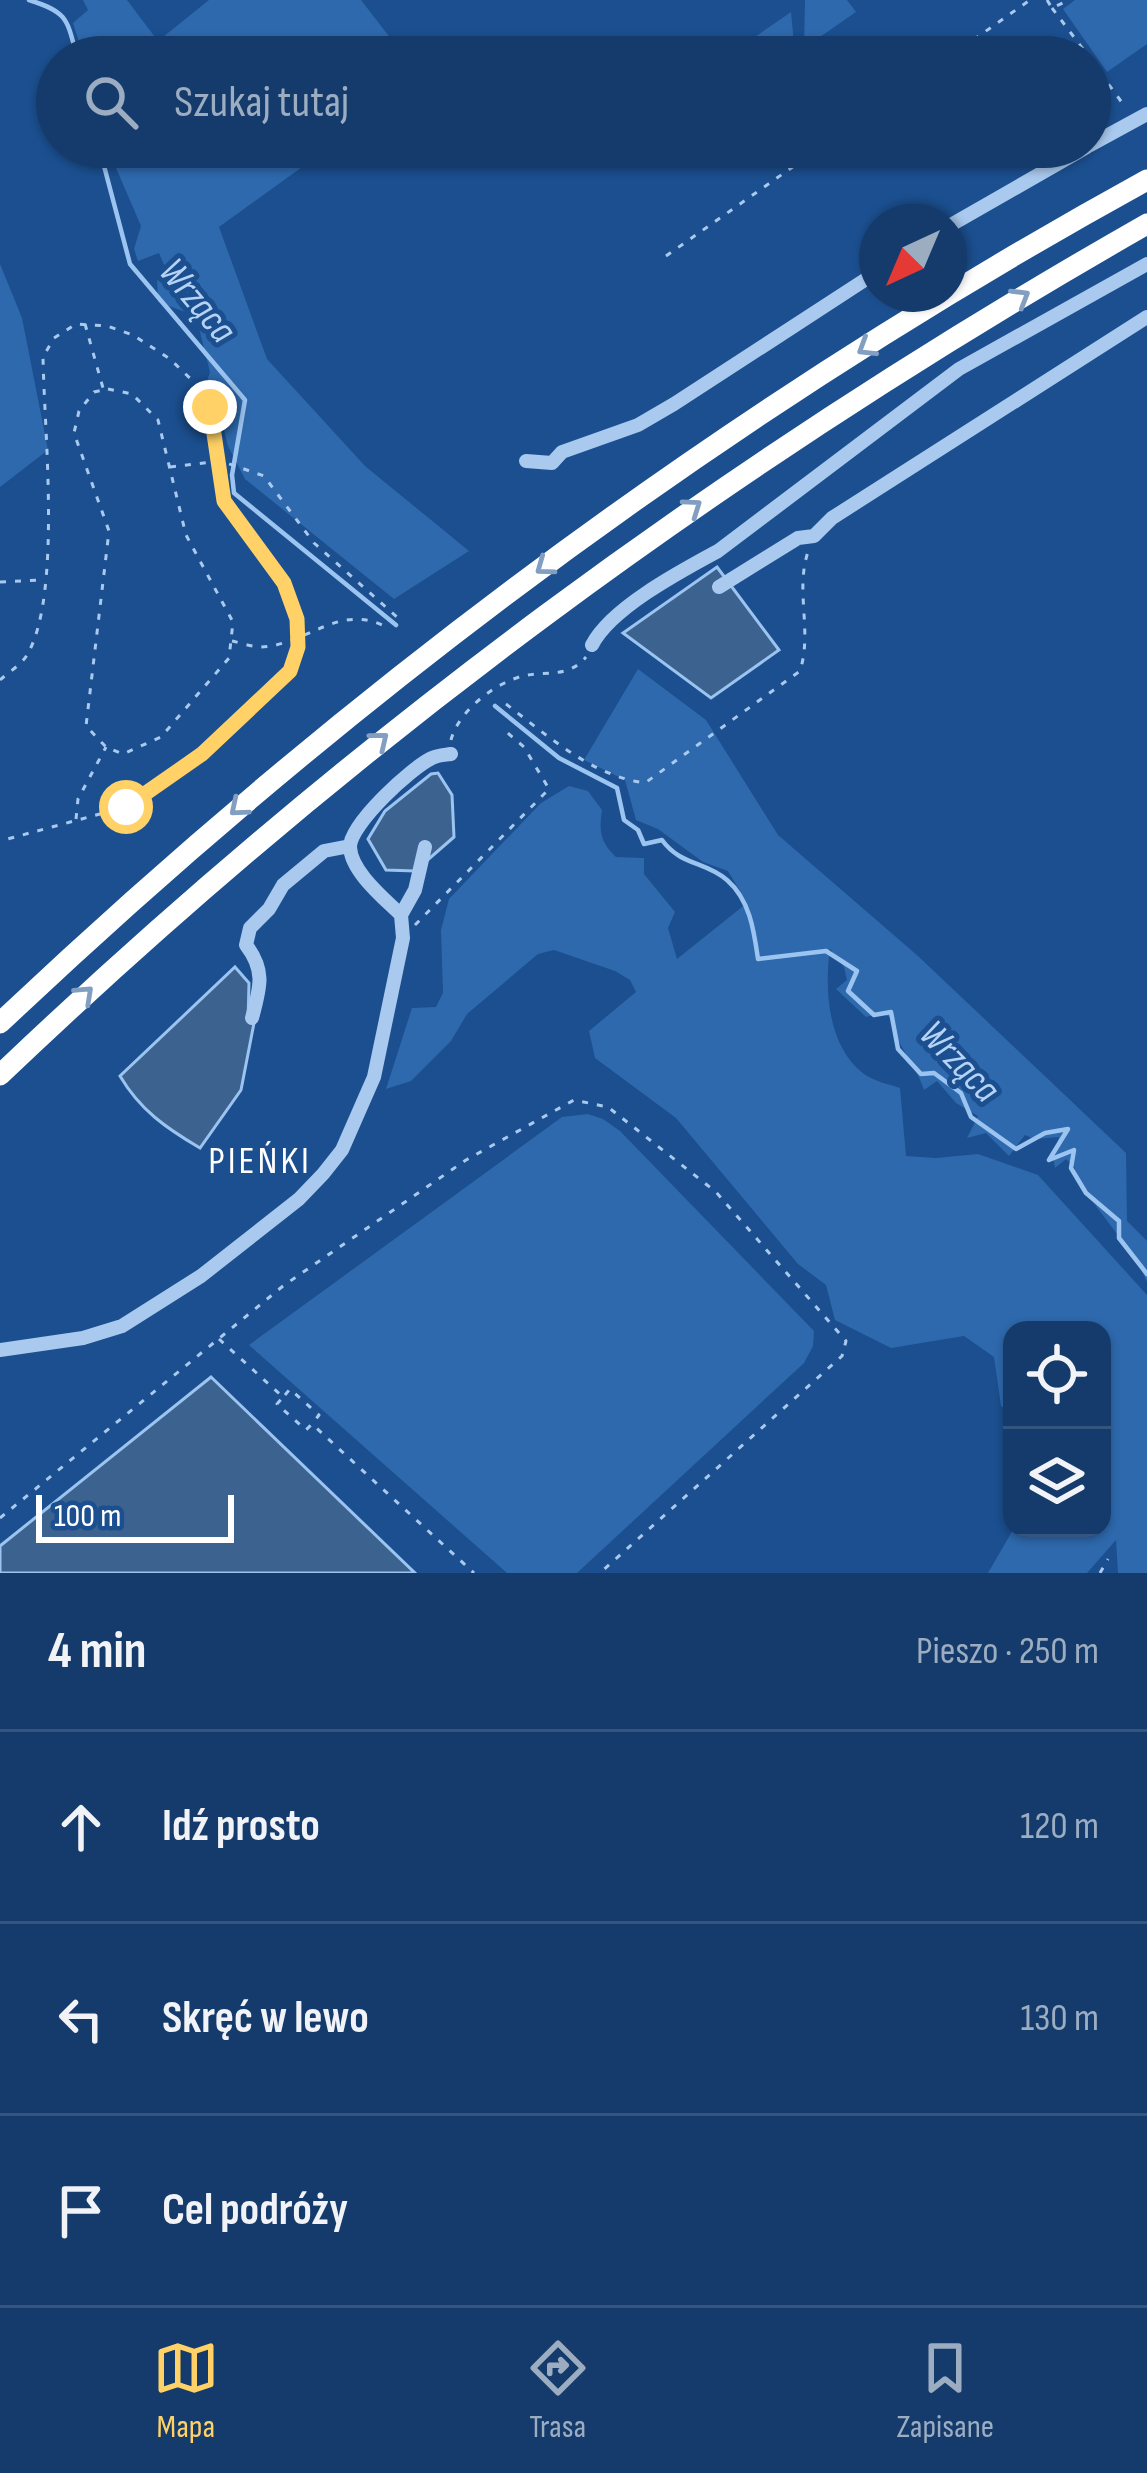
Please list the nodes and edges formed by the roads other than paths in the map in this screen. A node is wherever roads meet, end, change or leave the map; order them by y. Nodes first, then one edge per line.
1 (1147, 114) edge
2 (1111, 134) edge
3 (1050, 168) edge
4 (1147, 180) edge
5 (967, 216) edge
6 (1147, 224) edge
7 (1147, 264) edge
8 (859, 284) edge
9 (1147, 317) edge
10 (526, 461) dead end
11 (719, 587) dead end
12 (592, 645) road end
13 (451, 754) road end
14 (350, 846) junction
15 (425, 847) dead end
16 (401, 915) junction
17 (252, 1018) dead end
18 (0, 1023) edge
19 (0, 1075) edge
20 (0, 1349) edge

1 - 2 lane
3 - 5 lane
4 -> 18 highway
19 -> 6 highway
7 - 12 lane
8 - 10 lane
9 - 11 lane
13 - 14 lane
14 - 16 lane
14 - 17 lane
15 - 16 lane
16 - 20 lane

